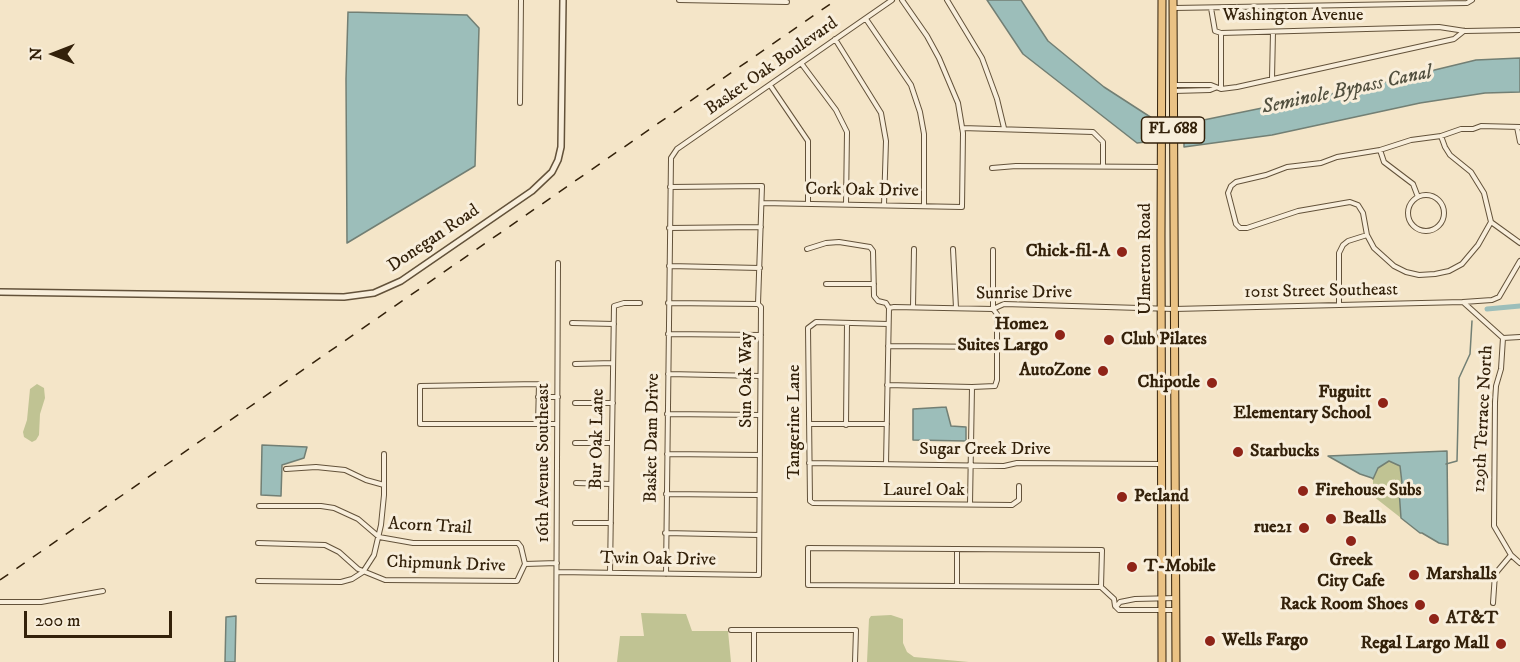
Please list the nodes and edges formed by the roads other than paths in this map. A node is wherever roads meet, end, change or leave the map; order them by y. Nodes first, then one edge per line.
1 (521, 0) edge
2 (563, 0) edge
3 (679, 0) edge
4 (892, 0) edge
5 (902, 0) edge
6 (946, 0) edge
7 (1162, 0) edge
8 (1472, 0) edge
9 (757, 1) edge
10 (787, 2) dead end
11 (1173, 4) edge
12 (1211, 8) junction
13 (866, 18) junction
14 (1520, 30) edge
15 (1465, 31) junction
16 (1273, 32) junction
17 (1221, 33) junction
18 (835, 39) junction
19 (801, 63) junction
20 (1272, 78) junction
21 (770, 85) junction
22 (1173, 88) junction
23 (1221, 88) junction
24 (520, 103) dead end
25 (1518, 127) edge
26 (962, 128) junction
27 (1004, 128) junction
28 (1441, 136) junction
29 (1520, 142) edge
30 (1380, 150) junction
31 (671, 158) joint
32 (1103, 166) junction
33 (1161, 167) junction
34 (992, 168) dead end
35 (670, 188) junction
36 (1418, 197) junction
37 (762, 203) junction
38 (808, 204) junction
39 (846, 204) junction
40 (884, 205) junction
41 (924, 206) junction
42 (1491, 222) junction
43 (761, 227) junction
44 (669, 228) junction
45 (1366, 235) junction
46 (1520, 243) edge
47 (807, 249) dead end
48 (914, 249) dead end
49 (953, 249) dead end
50 (993, 250) dead end
51 (1520, 261) edge
52 (558, 263) dead end
53 (669, 266) junction
54 (760, 268) junction
55 (826, 284) dead end
56 (874, 284) junction
57 (0, 292) edge
58 (640, 303) dead end
59 (668, 303) junction
60 (1463, 303) junction
61 (758, 304) junction
62 (1339, 305) junction
63 (890, 308) junction
64 (913, 308) junction
65 (956, 308) junction
66 (993, 309) junction
67 (1161, 309) junction
68 (1174, 309) junction
69 (572, 323) dead end
70 (847, 323) junction
71 (614, 324) junction
72 (888, 324) junction
73 (668, 334) junction
74 (760, 335) junction
75 (1520, 337) edge
76 (1503, 338) junction
77 (888, 346) junction
78 (997, 347) junction
79 (613, 363) junction
80 (575, 364) dead end
81 (668, 374) junction
82 (760, 376) junction
83 (887, 385) junction
84 (972, 387) junction
85 (538, 397) junction
86 (558, 398) junction
87 (575, 403) dead end
88 (613, 403) junction
89 (667, 414) junction
90 (760, 415) junction
91 (538, 424) junction
92 (557, 424) junction
93 (809, 424) junction
94 (887, 424) junction
95 (846, 425) junction
96 (575, 443) dead end
97 (612, 443) junction
98 (384, 454) dead end
99 (667, 454) junction
100 (759, 455) junction
101 (809, 464) junction
102 (886, 464) junction
103 (1162, 464) junction
104 (970, 465) junction
105 (286, 469) dead end
106 (576, 483) dead end
107 (611, 484) junction
108 (384, 485) junction
109 (1019, 486) dead end
110 (666, 494) junction
111 (759, 495) junction
112 (813, 503) joint
113 (970, 504) junction
114 (259, 506) dead end
115 (575, 523) dead end
116 (611, 523) junction
117 (665, 533) junction
118 (759, 535) junction
119 (378, 537) junction
120 (258, 543) dead end
121 (957, 549) junction
122 (1511, 555) junction
123 (557, 563) junction
124 (1520, 563) edge
125 (525, 564) junction
126 (363, 572) junction
127 (557, 572) junction
128 (610, 573) junction
129 (666, 574) junction
130 (759, 575) joint
131 (258, 581) dead end
132 (957, 586) junction
133 (1101, 587) junction
134 (103, 591) dead end
135 (1163, 598) junction
136 (1177, 598) junction
137 (0, 602) edge
138 (1493, 603) dead end
139 (1116, 607) junction
140 (1163, 609) junction
141 (1177, 610) junction
142 (731, 630) dead end
143 (754, 631) junction
144 (556, 662) edge
145 (754, 662) edge
146 (855, 662) edge
147 (1162, 662) edge
148 (1176, 662) edge

1 - 24 street
2 - 57 street, Donegan Road
3 - 9 street
4 - 13 street, Basket Oak Boulevard
5 - 26 street
6 - 27 street
7 - 33 main road, Ulmerton Road / FL 688
8 - 12 street, Washington Avenue
9 - 10 street
11 - 12 street, Washington Avenue
11 - 22 main road, Ulmerton Road / FL 688
12 - 17 street, Washington Avenue
13 - 18 street, Basket Oak Boulevard
13 - 41 street
14 - 15 street, Washington Avenue
15 - 16 street, Washington Avenue
15 - 20 street, Washington Avenue
16 - 17 street, Washington Avenue
16 - 20 street
17 - 23 street
18 - 19 street, Basket Oak Boulevard
18 - 40 street
19 - 21 street, Basket Oak Boulevard
19 - 39 street
20 - 23 street, Washington Avenue
21 - 31 street, Basket Oak Boulevard
21 - 38 street
22 - 23 street, Washington Avenue
22 - 68 main road, Ulmerton Road / FL 688
25 - 28 street
25 - 29 street
26 - 27 street
26 - 41 street, Cork Oak Drive
27 - 32 street
28 - 30 street
28 - 42 street
30 - 36 street
30 - 45 street
31 - 35 street, Basket Dam Drive
32 - 33 street
32 - 34 street
33 - 67 main road, Ulmerton Road / FL 688
35 - 37 street, Sun Oak Way
35 - 44 street, Basket Dam Drive
36 - 36 street
37 - 38 street, Cork Oak Drive
37 - 43 street, Sun Oak Way
38 - 39 street, Cork Oak Drive
39 - 40 street, Cork Oak Drive
40 - 41 street, Cork Oak Drive
42 - 45 street
42 - 46 street
43 - 44 street
43 - 54 street, Sun Oak Way
44 - 53 street, Basket Dam Drive
45 - 62 street
47 - 56 street
48 - 64 street
49 - 65 street
50 - 66 street
51 - 60 street, 101st Street Southeast
52 - 86 street, 16th Avenue Southeast
53 - 54 street
53 - 59 street, Basket Dam Drive
54 - 61 street, Sun Oak Way
55 - 56 street
56 - 63 street
58 - 71 street, Bur Oak Lane
59 - 61 street
59 - 73 street, Basket Dam Drive
60 - 62 street, 101st Street Southeast
60 - 76 street, 129th Terrace North
61 - 74 street, Sun Oak Way
62 - 68 street, 101st Street Southeast
63 - 64 street, Sunrise Drive
63 - 72 street
64 - 65 street, Sunrise Drive
65 - 66 street, Sunrise Drive
66 - 67 street, Sunrise Drive
66 - 78 street
67 - 68 street, 101st Street Southeast
67 - 103 main road, Ulmerton Road / FL 688
68 - 136 main road, Ulmerton Road / FL 688
69 - 71 street
70 - 72 street
70 - 93 street, Tangerine Lane
70 - 95 street
71 - 79 street, Bur Oak Lane
72 - 77 street
73 - 74 street
73 - 81 street, Basket Dam Drive
74 - 82 street, Sun Oak Way
75 - 76 street
76 - 122 street, 129th Terrace North
77 - 78 street
77 - 83 street
78 - 84 street
79 - 80 street
79 - 88 street, Bur Oak Lane
81 - 82 street
81 - 89 street, Basket Dam Drive
82 - 90 street, Sun Oak Way
83 - 84 street
83 - 94 street
84 - 104 street
85 - 86 street
85 - 91 street
85 - 91 street
86 - 92 street, 16th Avenue Southeast
87 - 88 street
88 - 97 street, Bur Oak Lane
89 - 90 street
89 - 99 street, Basket Dam Drive
90 - 100 street, Sun Oak Way
91 - 92 street
92 - 123 street, 16th Avenue Southeast
93 - 95 street
93 - 101 street, Tangerine Lane
94 - 95 street
94 - 102 street
96 - 97 street
97 - 107 street, Bur Oak Lane
98 - 108 street
99 - 100 street
99 - 110 street, Basket Dam Drive
100 - 111 street, Sun Oak Way
101 - 102 street, Sugar Creek Drive
101 - 112 street, Tangerine Lane
102 - 104 street, Sugar Creek Drive
103 - 104 street, Sugar Creek Drive
103 - 135 main road, Ulmerton Road / FL 688
104 - 113 street
105 - 108 street
106 - 107 street
107 - 116 street, Bur Oak Lane
108 - 119 street
109 - 113 street, Laurel Oak
110 - 111 street
110 - 117 street, Basket Dam Drive
111 - 118 street, Sun Oak Way
112 - 113 street, Laurel Oak
114 - 119 street, Acorn Trail
115 - 116 street
116 - 128 street, Bur Oak Lane
117 - 118 street
117 - 129 street, Basket Dam Drive
118 - 130 street, Sun Oak Way
119 - 125 street, Acorn Trail
119 - 126 street
120 - 126 street, Chipmunk Drive
121 - 132 street
121 - 132 street
121 - 133 street
122 - 124 street, 129th Terrace North
122 - 138 street
123 - 125 street
123 - 127 street, 16th Avenue Southeast
125 - 126 street, Chipmunk Drive
126 - 131 street
127 - 128 street, Twin Oak Drive
127 - 144 street, 16th Avenue Southeast
128 - 129 street, Twin Oak Drive
129 - 130 street, Twin Oak Drive
132 - 133 street
133 - 139 street
134 - 137 street
135 - 136 street
135 - 139 street
135 - 140 main road, Ulmerton Road / FL 688
136 - 141 main road, Ulmerton Road / FL 688
139 - 140 street
140 - 141 street
140 - 147 main road, Ulmerton Road / FL 688
141 - 148 main road, Ulmerton Road / FL 688
142 - 143 street
143 - 145 street
143 - 146 street

